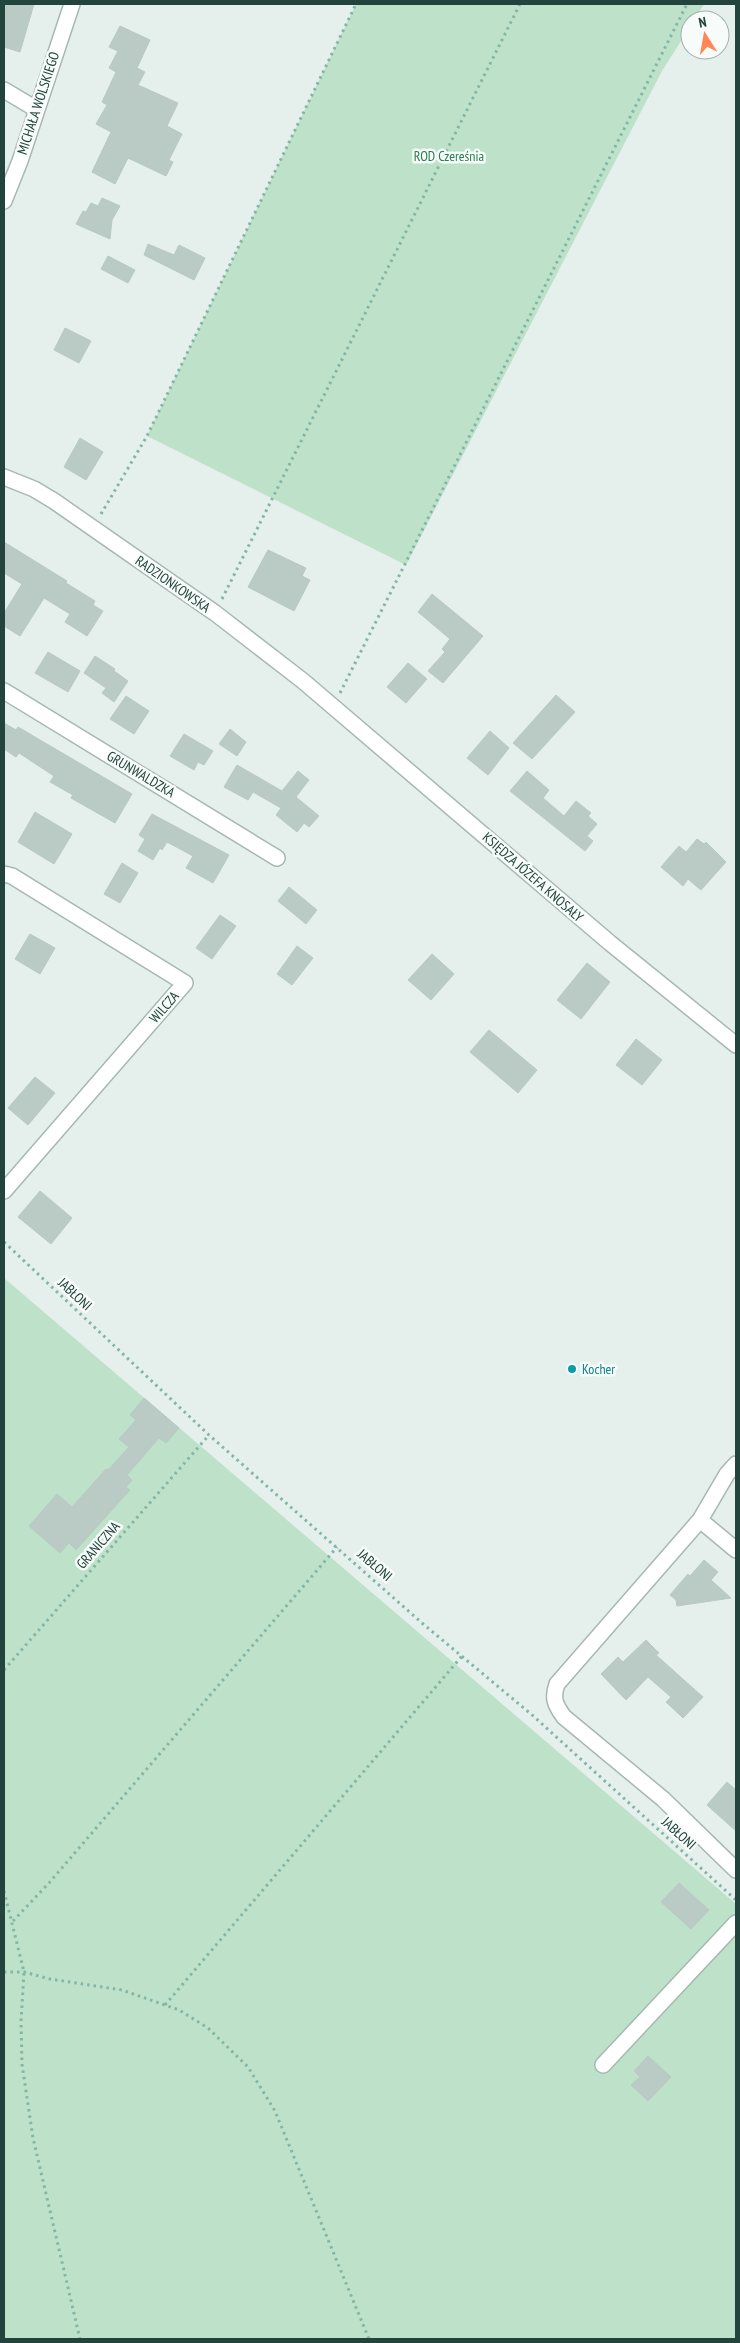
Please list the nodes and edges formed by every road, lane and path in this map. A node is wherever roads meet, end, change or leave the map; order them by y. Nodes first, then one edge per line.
1 (72, 4) edge
2 (356, 4) edge
3 (520, 4) edge
4 (687, 4) edge
5 (4, 90) edge
6 (36, 109) junction
7 (4, 202) edge
8 (4, 477) edge
9 (93, 527) junction
10 (215, 613) junction
11 (4, 691) edge
12 (333, 706) junction
13 (278, 858) dead end
14 (4, 874) edge
15 (736, 1045) edge
16 (4, 1191) edge
17 (4, 1242) edge
18 (209, 1435) junction
19 (736, 1464) edge
20 (700, 1520) junction
21 (337, 1547) junction
22 (736, 1550) edge
23 (462, 1656) junction
24 (4, 1670) edge
25 (736, 1870) edge
26 (4, 1891) edge
27 (736, 1900) edge
28 (13, 1921) junction
29 (736, 1923) edge
30 (4, 1972) edge
31 (24, 1972) junction
32 (165, 2005) junction
33 (603, 2066) dead end
34 (80, 2339) edge
35 (369, 2339) edge

1 - 6 street, MICHAŁA WOLSKIEGO
2 - 9 path
3 - 10 path
4 - 12 path
5 - 6 street
6 - 7 street, MICHAŁA WOLSKIEGO
8 - 9 street, RADZIONKOWSKA
9 - 10 street, RADZIONKOWSKA
10 - 12 street, RADZIONKOWSKA
11 - 13 street, GRUNWALDZKA
12 - 15 street, KSIĘDZA JÓZEFA KNOSAŁY
14 - 16 street, WILCZA
17 - 18 path, JABŁONI
18 - 21 path, JABŁONI
18 - 24 path, GRANICZNA
19 - 20 street
20 - 22 street
20 - 25 street
21 - 23 path, JABŁONI
21 - 28 path
23 - 27 path, JABŁONI
23 - 32 path
26 - 28 path
28 - 31 path
29 - 33 street
30 - 31 path
31 - 32 path
31 - 34 path
32 - 35 path

